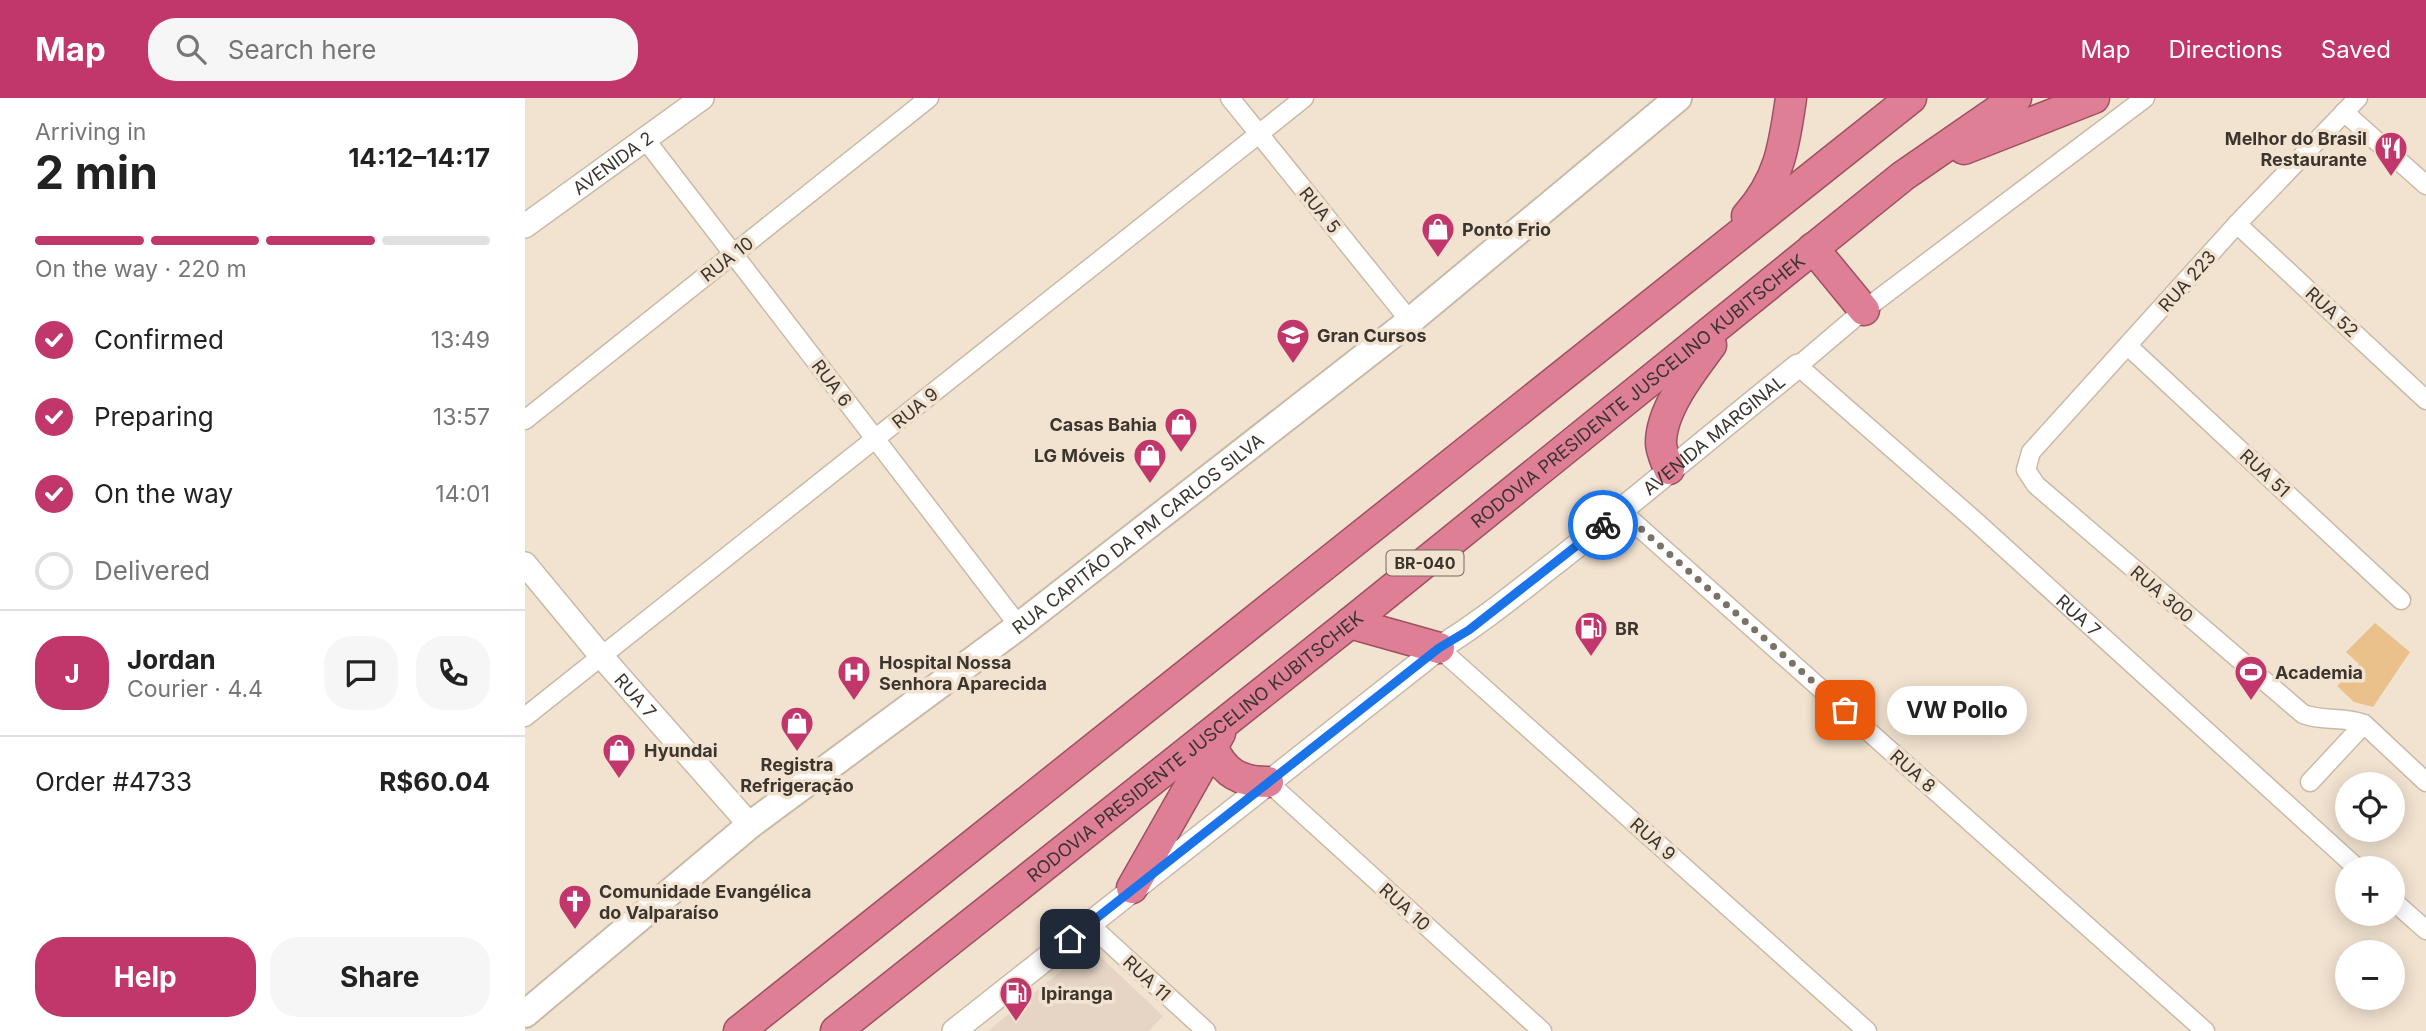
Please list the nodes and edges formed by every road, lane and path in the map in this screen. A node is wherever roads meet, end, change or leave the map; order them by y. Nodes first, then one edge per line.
1 (702, 98) edge
2 (929, 98) edge
3 (1230, 98) edge
4 (1304, 98) edge
5 (1678, 98) edge
6 (1791, 98) edge
7 (1911, 98) edge
8 (2016, 98) edge
9 (2094, 98) edge
10 (2145, 98) edge
11 (2358, 98) edge
12 (2344, 112) junction
13 (1258, 134) junction
14 (645, 139) junction
15 (1903, 176) junction
16 (2426, 186) edge
17 (2237, 224) junction
18 (525, 226) edge
19 (1813, 248) junction
20 (734, 254) junction
21 (1710, 258) junction
22 (1739, 308) junction
23 (1864, 310) junction
24 (1410, 321) junction
25 (2129, 346) junction
26 (1798, 366) junction
27 (2426, 400) edge
28 (525, 420) edge
29 (875, 440) junction
30 (1669, 470) junction
31 (2026, 470) joint
32 (1621, 511) junction
33 (525, 564) edge
34 (2401, 600) dead end
35 (1350, 623) junction
36 (1019, 626) junction
37 (1439, 648) junction
38 (602, 657) junction
39 (525, 717) edge
40 (2364, 724) junction
41 (1219, 735) junction
42 (1268, 782) junction
43 (2310, 782) dead end
44 (2426, 782) edge
45 (750, 825) junction
46 (2344, 856) edge
47 (1132, 888) junction
48 (2405, 911) edge
49 (1089, 924) junction
50 (2426, 930) edge
51 (525, 1014) edge
52 (739, 1031) edge
53 (836, 1031) edge
54 (954, 1031) edge
55 (1206, 1031) edge
56 (1542, 1031) edge
57 (1867, 1031) edge
58 (2205, 1031) edge

1 - 14 street, AVENIDA 2
2 - 20 street, RUA 10
3 - 13 street, RUA 5
4 - 13 street, RUA 9
5 - 24 main road, RUA CAPITÃO DA PM CARLOS SILVA
6 - 21 highway
7 - 21 highway
8 - 15 highway, RODOVIA PRESIDENTE JUSCELINO KUBITSCHEK / BR-040
9 - 15 highway
10 - 23 street, AVENIDA MARGINAL
11 - 12 street, RUA 223
12 - 16 street
12 - 17 street, RUA 223
13 - 24 street, RUA 5
13 - 29 street, RUA 9
14 - 18 street, AVENIDA 2
14 - 20 street, RUA 6
15 - 19 highway, RODOVIA PRESIDENTE JUSCELINO KUBITSCHEK / BR-040
17 - 25 street, RUA 223
17 - 27 street, RUA 52
19 - 22 highway, RODOVIA PRESIDENTE JUSCELINO KUBITSCHEK / BR-040
19 - 23 highway
20 - 28 street, RUA 10
20 - 29 street, RUA 6
21 - 52 highway
22 - 30 highway
22 - 35 highway, RODOVIA PRESIDENTE JUSCELINO KUBITSCHEK / BR-040
23 - 26 street, AVENIDA MARGINAL
24 - 36 main road, RUA CAPITÃO DA PM CARLOS SILVA
25 - 31 street, RUA 223
25 - 34 street, RUA 51
26 - 30 street, AVENIDA MARGINAL
26 - 46 street, RUA 7
29 - 36 street, RUA 6
29 - 38 street, RUA 9
30 - 32 street, AVENIDA MARGINAL
31 - 40 street, RUA 300
32 - 37 street, AVENIDA MARGINAL
32 - 58 street, RUA 8
33 - 38 street, RUA 7
35 - 37 highway
35 - 41 highway, RODOVIA PRESIDENTE JUSCELINO KUBITSCHEK / BR-040
36 - 45 main road, RUA CAPITÃO DA PM CARLOS SILVA
37 - 42 street, AVENIDA MARGINAL
37 - 57 street, RUA 9
38 - 39 street, RUA 9
38 - 45 street, RUA 7
40 - 43 street
40 - 44 street
41 - 42 highway
41 - 47 highway
41 - 53 highway, RODOVIA PRESIDENTE JUSCELINO KUBITSCHEK / BR-040
42 - 47 street, AVENIDA MARGINAL
42 - 56 street, RUA 10
45 - 51 main road, RUA CAPITÃO DA PM CARLOS SILVA
47 - 49 street, AVENIDA MARGINAL
48 - 50 street
49 - 54 street, AVENIDA MARGINAL
49 - 55 street, RUA 11

